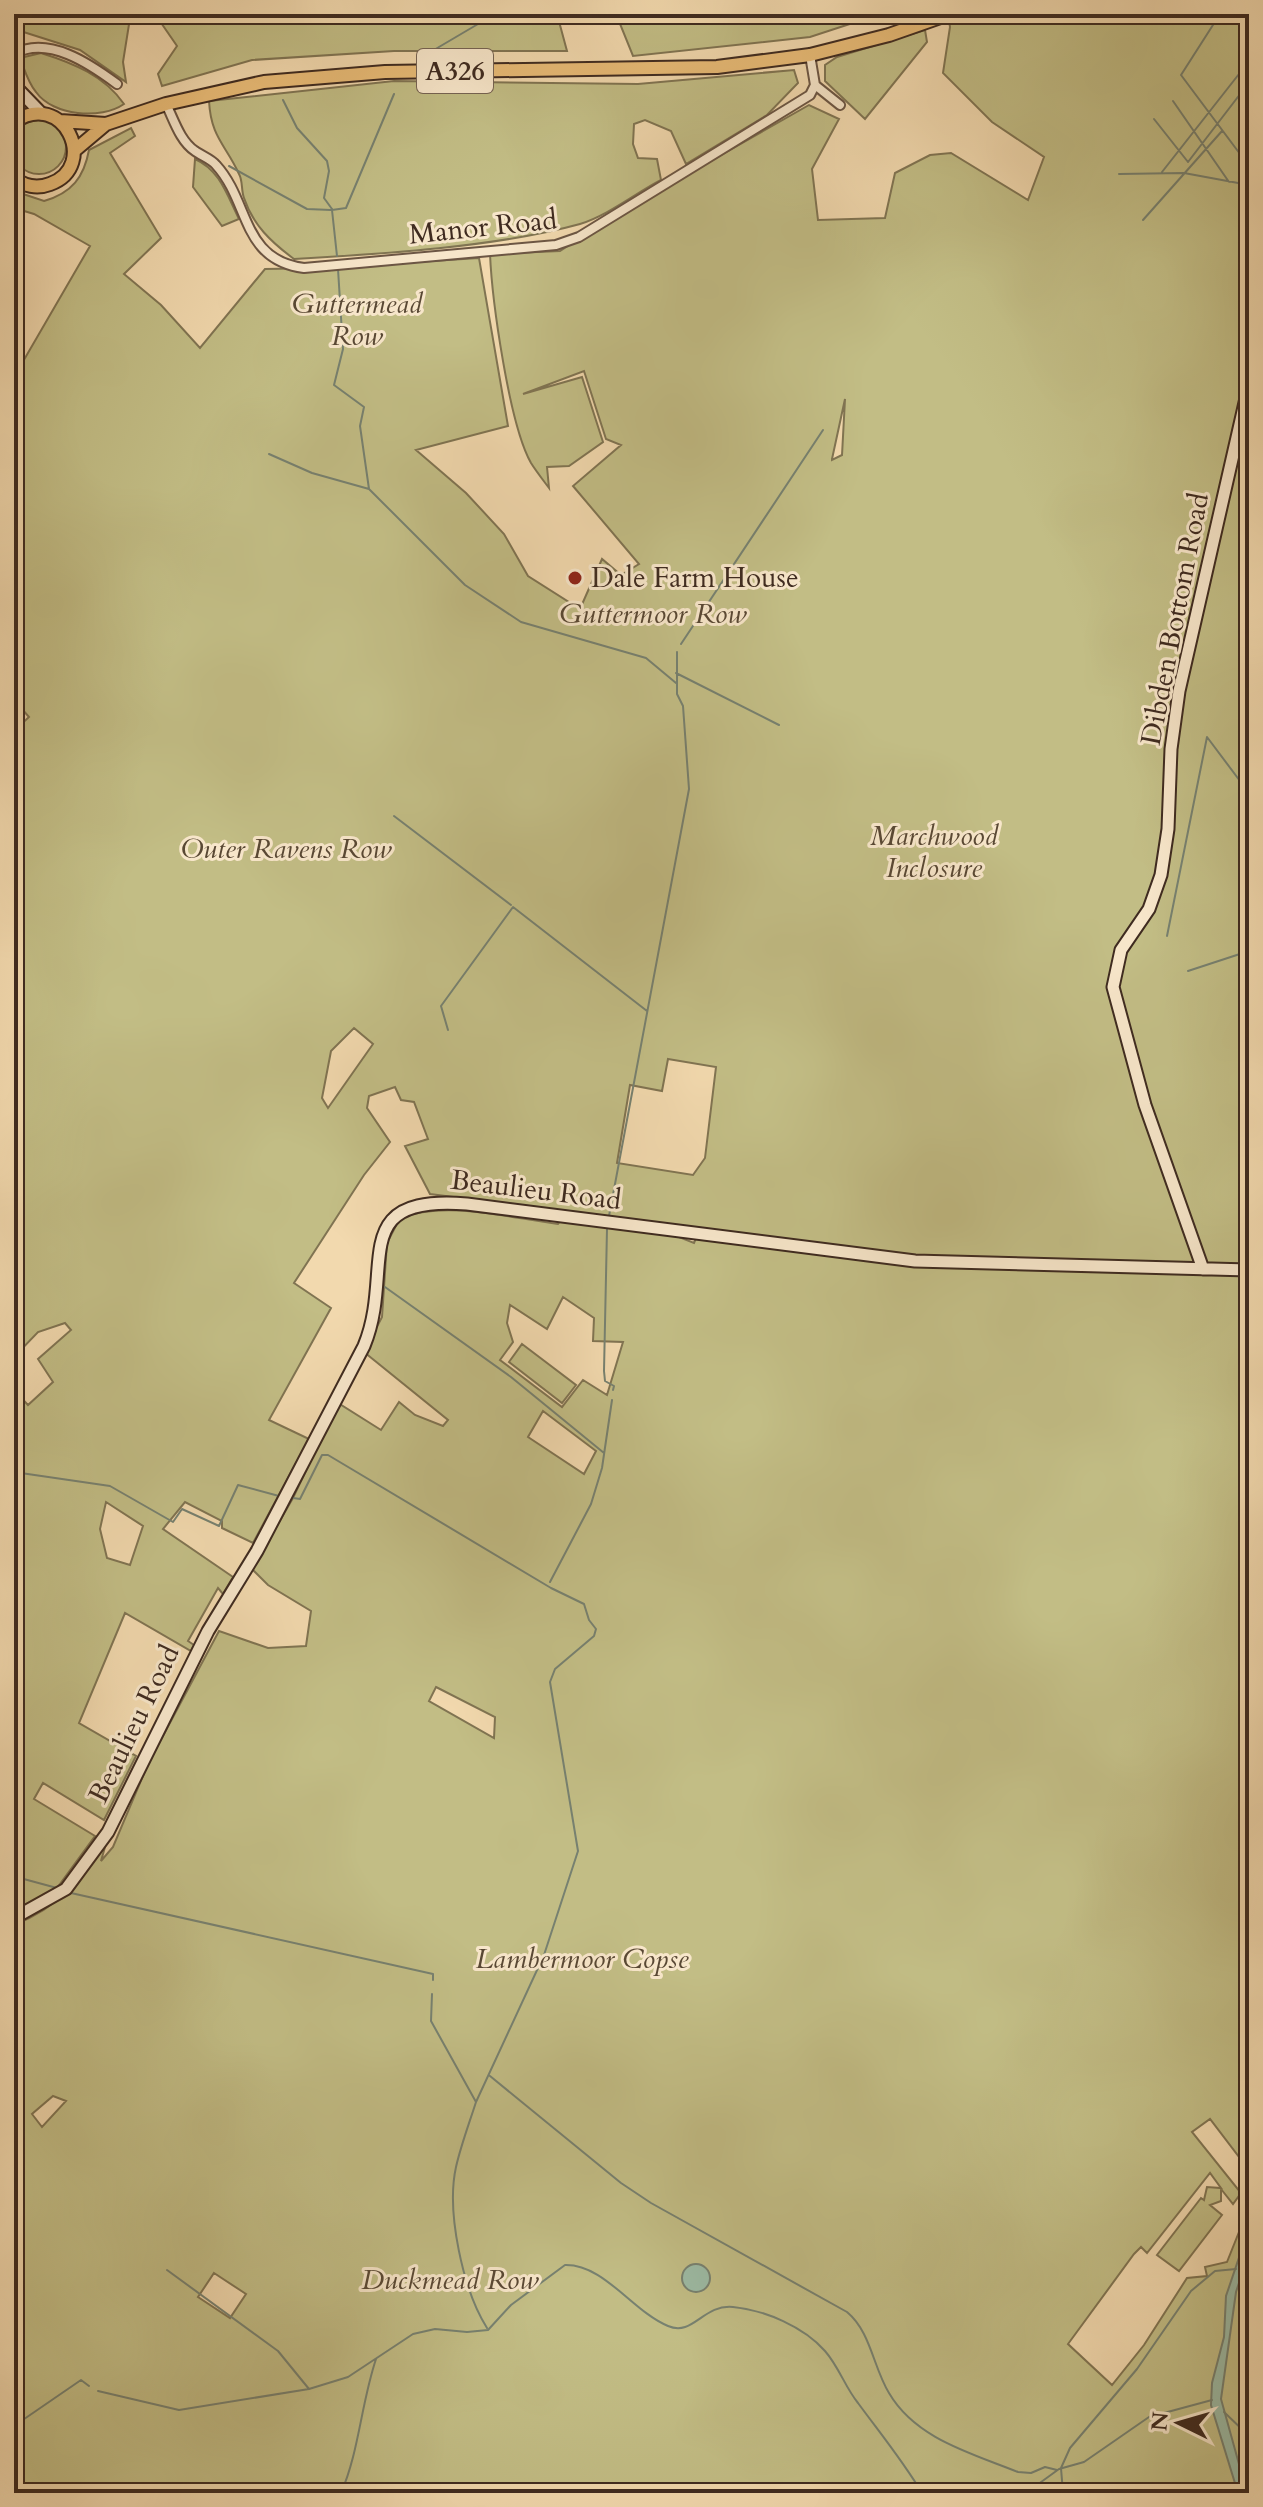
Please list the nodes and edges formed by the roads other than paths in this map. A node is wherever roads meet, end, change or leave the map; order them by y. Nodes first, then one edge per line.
1 (949, 14) edge
2 (14, 54) edge
3 (810, 55) junction
4 (117, 84) dead end
5 (14, 85) edge
6 (815, 85) junction
7 (166, 104) junction
8 (840, 105) dead end
9 (14, 106) edge
10 (42, 114) junction
11 (60, 121) junction
12 (14, 122) edge
13 (106, 124) junction
14 (74, 151) junction
15 (16, 180) edge
16 (1249, 385) edge
17 (1203, 1269) junction
18 (1249, 1270) edge
19 (14, 1918) edge

1 - 3 main road, A326
2 - 4 street
3 - 6 street
3 - 7 main road, A326
5 - 9 street
5 - 10 street
6 - 7 street, Manor Road
6 - 8 street
7 - 13 main road, A326
10 - 11 main road
10 - 12 main road
11 - 13 main road, A326
11 - 14 main road
13 - 14 main road, A326
14 - 15 main road
16 - 17 street, Dibden Bottom Road
17 - 18 street, Beaulieu Road
17 - 19 street, Beaulieu Road

